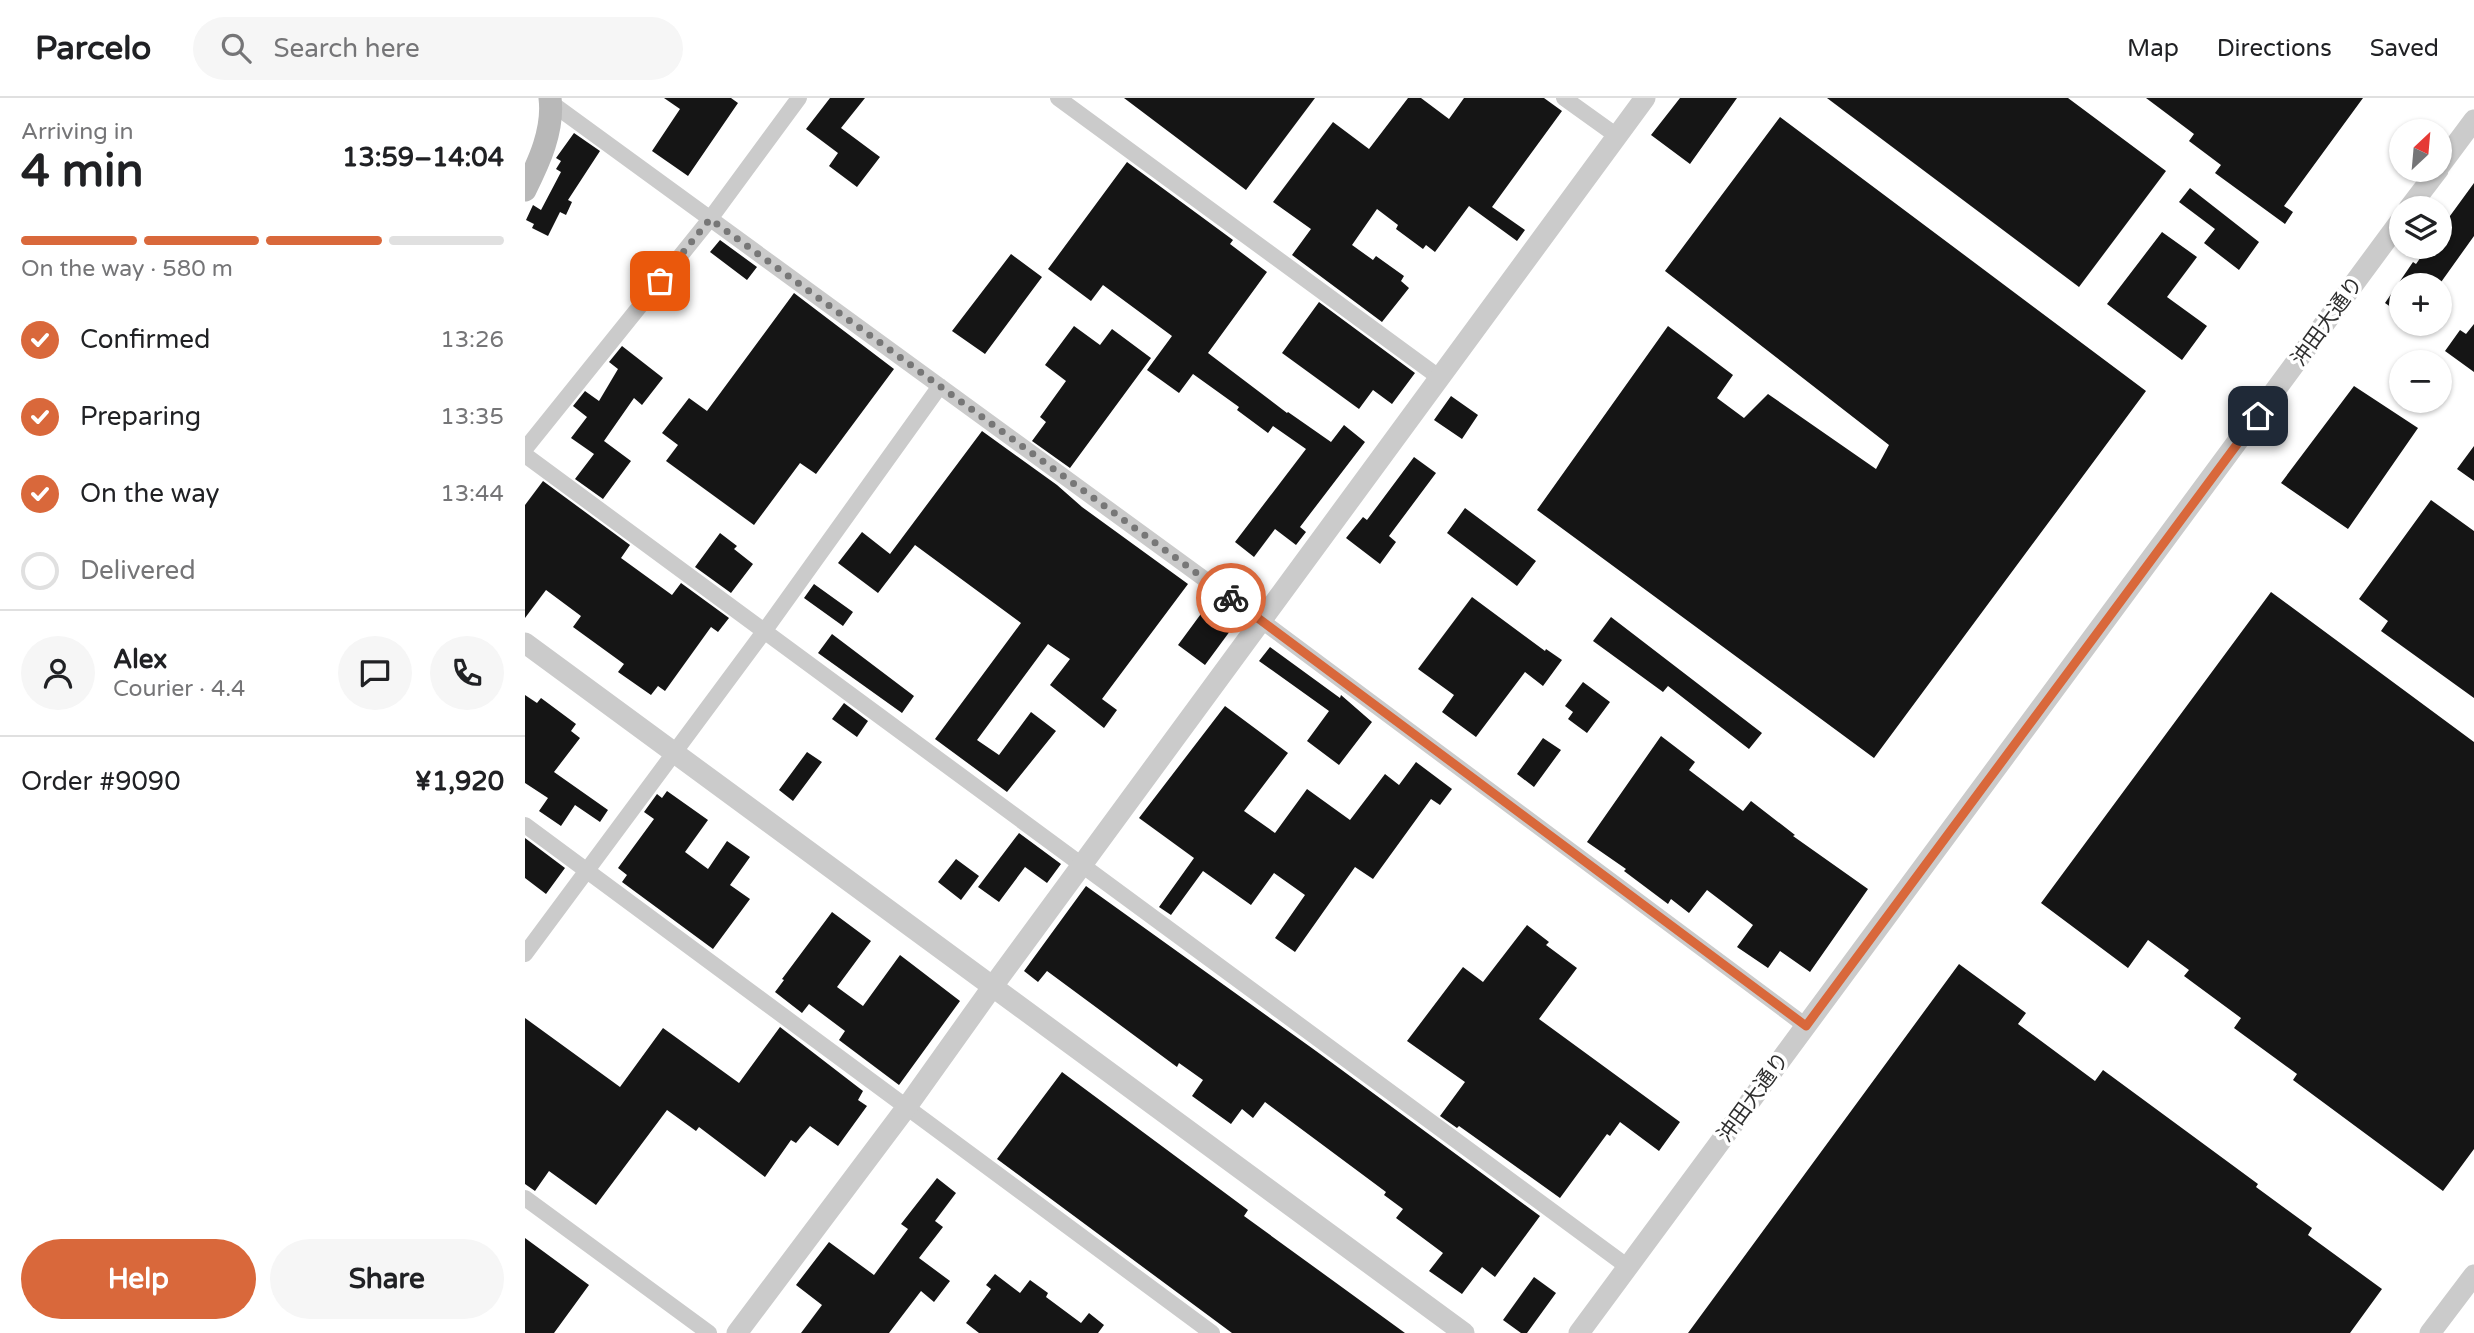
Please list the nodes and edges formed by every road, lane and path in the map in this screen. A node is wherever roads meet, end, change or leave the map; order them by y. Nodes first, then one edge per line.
1 (799, 98) edge
2 (1058, 98) edge
3 (1564, 98) edge
4 (1645, 98) edge
5 (550, 100) edge
6 (2474, 120) edge
7 (1617, 136) junction
8 (2452, 150) edge
9 (525, 190) edge
10 (710, 219) junction
11 (2389, 236) edge
12 (1440, 379) junction
13 (940, 386) junction
14 (525, 449) edge
15 (525, 455) edge
16 (1262, 621) junction
17 (764, 633) junction
18 (525, 643) edge
19 (675, 753) junction
20 (525, 825) edge
21 (1082, 865) junction
22 (587, 871) junction
23 (525, 954) edge
24 (993, 986) junction
25 (1806, 1026) junction
26 (906, 1108) junction
27 (525, 1198) edge
28 (1628, 1267) junction
29 (2474, 1275) edge
30 (709, 1333) edge
31 (737, 1333) edge
32 (1212, 1333) edge
33 (1464, 1333) edge
34 (1579, 1333) edge
35 (2430, 1333) edge

1 - 10 street
2 - 12 street
3 - 7 street
4 - 7 street
5 - 9 main road
5 - 10 street
6 - 8 street
7 - 12 street
10 - 13 street
10 - 14 street
11 - 25 street, 沖田大通り
12 - 16 street
13 - 16 street
13 - 17 street
15 - 17 street
16 - 21 street
16 - 25 street
17 - 19 street
17 - 21 street
18 - 19 street
19 - 22 street
19 - 24 street
20 - 22 street
21 - 24 street
21 - 28 street
22 - 23 street
22 - 26 street
24 - 26 street
24 - 33 street
25 - 28 street, 沖田大通り
26 - 31 street
26 - 32 street
27 - 30 street
28 - 34 street, 沖田大通り
29 - 35 street

